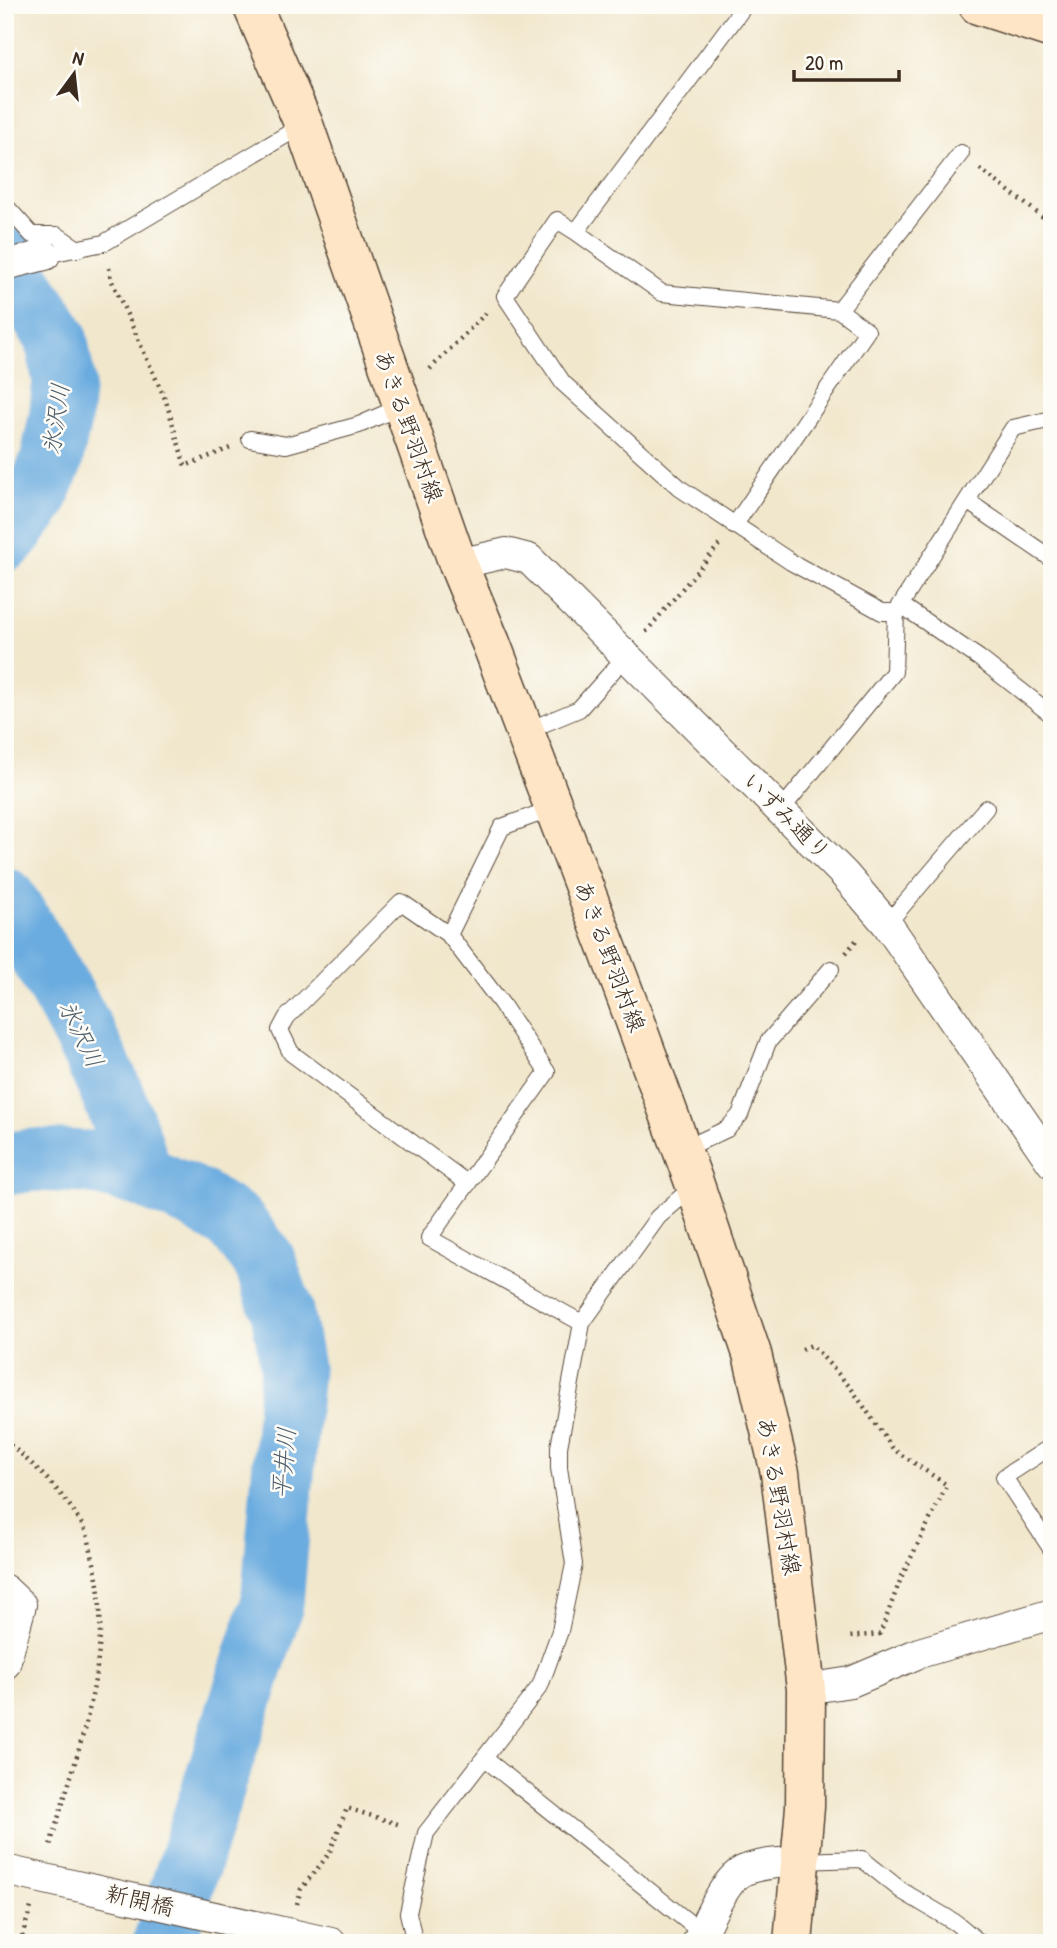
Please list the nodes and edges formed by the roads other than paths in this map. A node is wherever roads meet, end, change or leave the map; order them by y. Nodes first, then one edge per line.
1 (252, 5) edge
2 (746, 5) edge
3 (978, 5) edge
4 (1052, 29) edge
5 (304, 125) junction
6 (961, 153) road end
7 (5, 205) edge
8 (576, 232) junction
9 (78, 249) junction
10 (45, 256) joint
11 (5, 265) edge
12 (839, 310) junction
13 (402, 406) junction
14 (1052, 419) edge
15 (250, 439) road end
16 (967, 501) junction
17 (734, 526) junction
18 (1052, 559) edge
19 (458, 564) junction
20 (898, 609) junction
21 (625, 657) junction
22 (1052, 715) edge
23 (524, 732) junction
24 (554, 808) junction
25 (986, 808) dead end
26 (781, 810) junction
27 (883, 919) junction
28 (449, 935) junction
29 (831, 969) road end
30 (1052, 1163) edge
31 (689, 1167) junction
32 (468, 1184) junction
33 (582, 1323) junction
34 (1052, 1446) edge
35 (1052, 1550) edge
36 (5, 1590) edge
37 (1052, 1614) edge
38 (5, 1664) edge
39 (806, 1689) junction
40 (484, 1758) junction
41 (800, 1861) junction
42 (5, 1870) edge
43 (699, 1938) edge
44 (331, 1943) edge
45 (415, 1943) edge
46 (793, 1943) edge
47 (980, 1943) edge

1 - 5 main road, あきる野羽村線
2 - 8 lane
3 - 4 main road
5 - 9 lane
5 - 13 main road, あきる野羽村線
6 - 12 lane
7 - 9 lane
8 - 12 lane
8 - 17 lane
9 - 10 lane
10 - 11 street
12 - 17 lane
13 - 15 lane
13 - 19 main road, あきる野羽村線
14 - 16 lane
16 - 18 lane
16 - 20 lane
17 - 20 lane
19 - 21 street, いずみ通り
19 - 23 main road, あきる野羽村線
20 - 22 lane
20 - 26 lane
21 - 23 lane
21 - 26 street, いずみ通り
23 - 24 main road, あきる野羽村線
24 - 28 lane
24 - 31 main road, あきる野羽村線
25 - 27 lane
26 - 27 street, いずみ通り
27 - 30 street, いずみ通り
28 - 32 lane
28 - 32 lane
29 - 31 lane
31 - 33 lane
31 - 39 main road, あきる野羽村線
32 - 33 lane
33 - 40 lane
34 - 35 lane
36 - 38 street
37 - 39 street
39 - 41 main road, あきる野羽村線
40 - 43 lane
40 - 45 lane
41 - 43 street
41 - 46 main road, あきる野羽村線
41 - 47 lane
42 - 44 street, 新開橋

